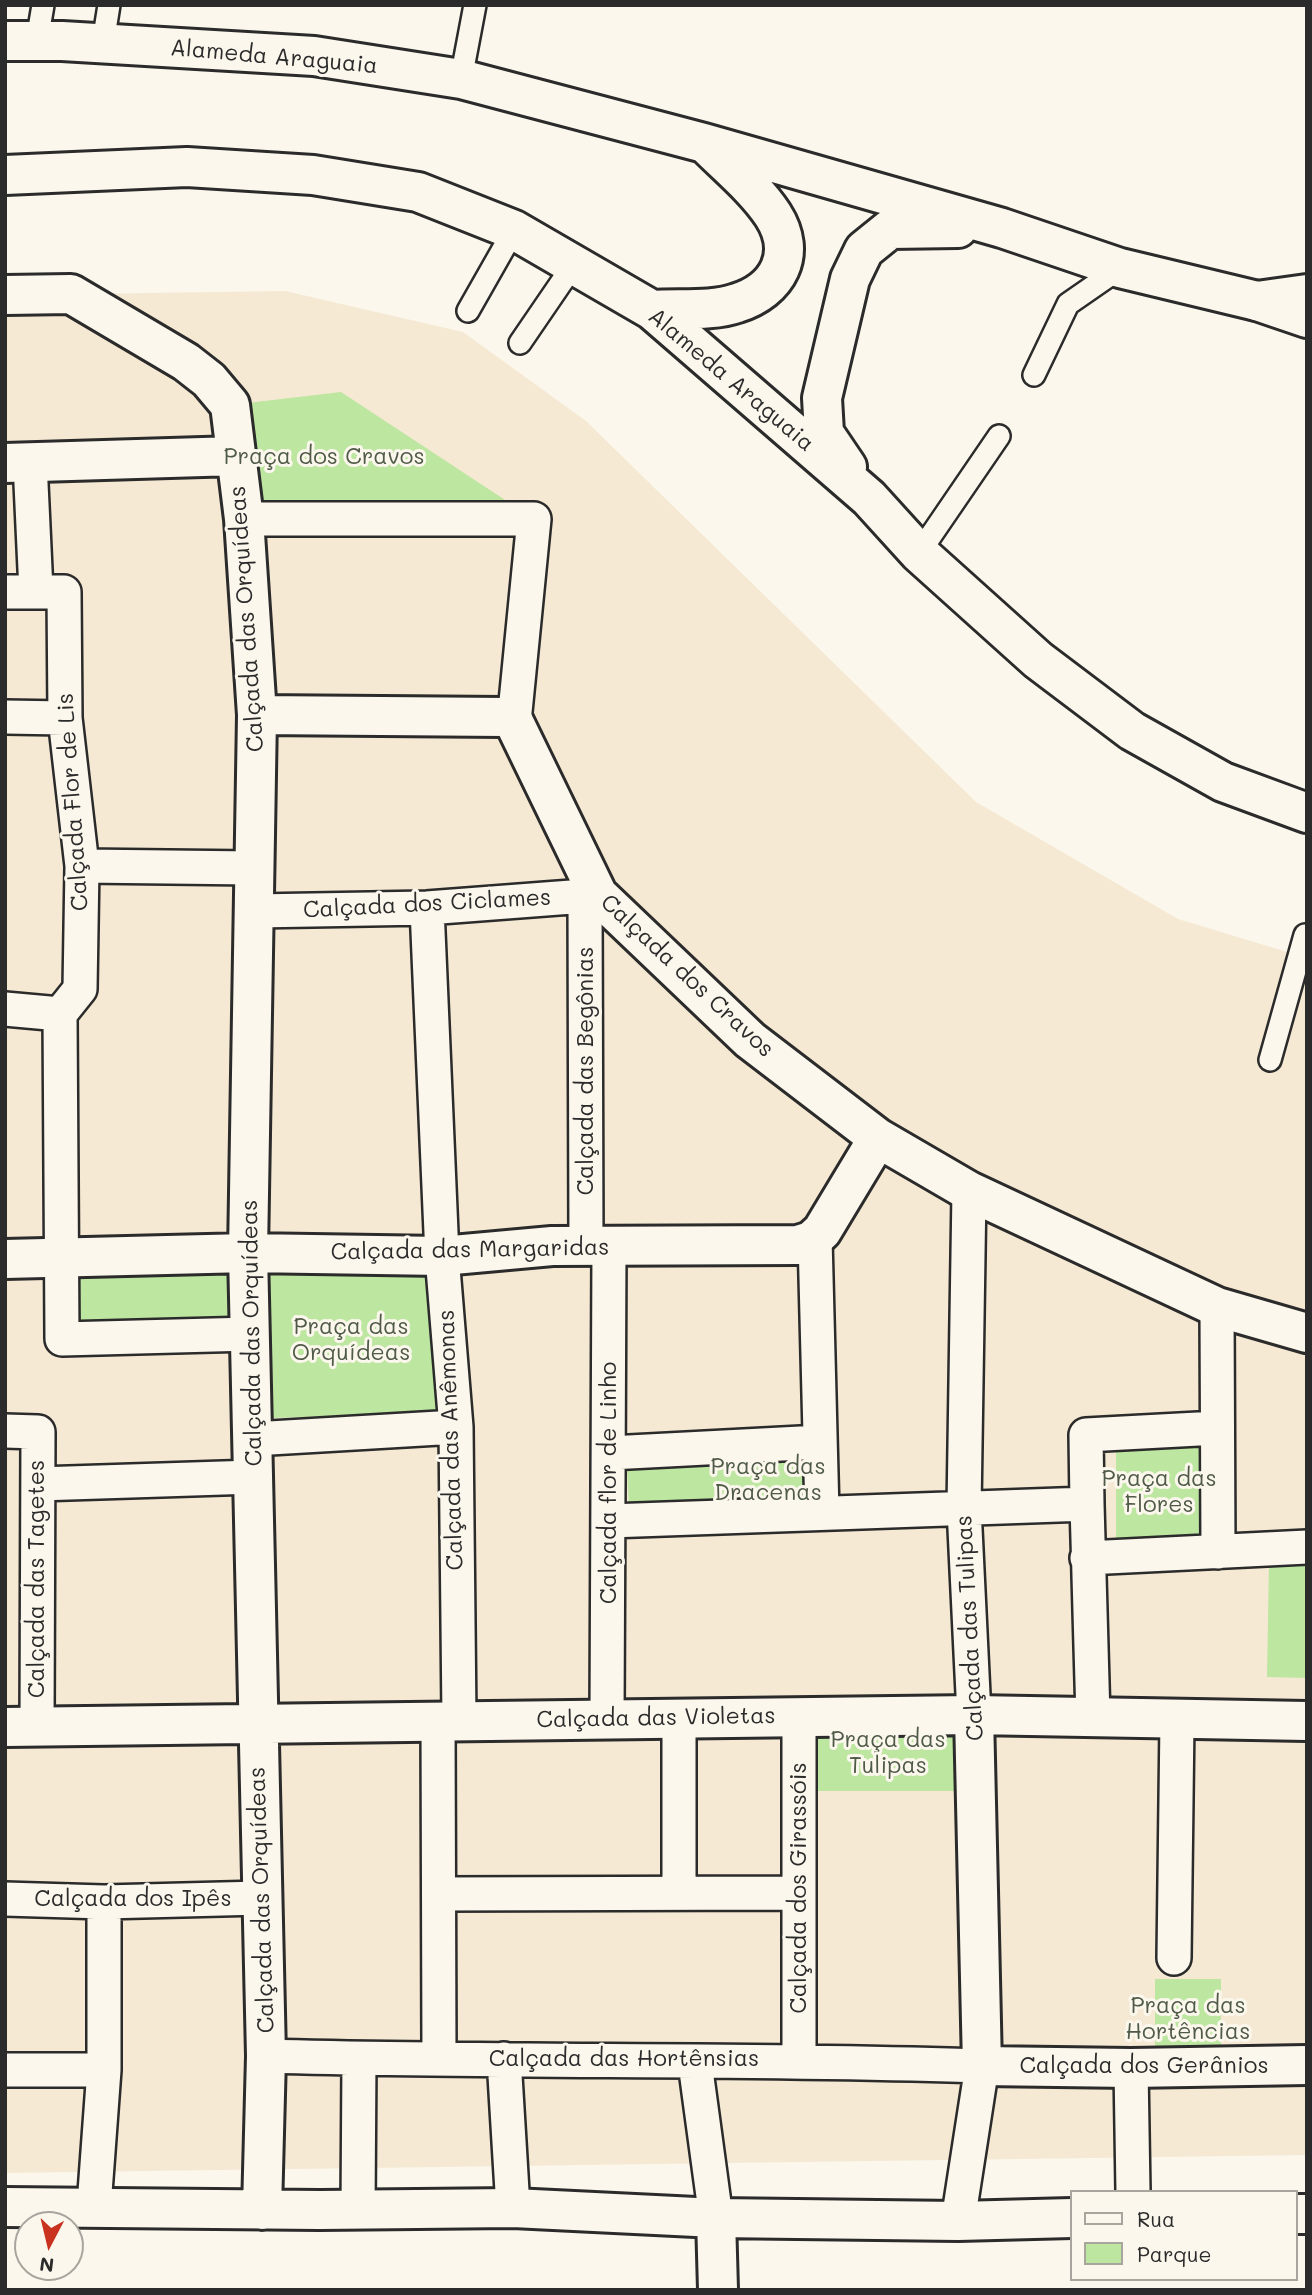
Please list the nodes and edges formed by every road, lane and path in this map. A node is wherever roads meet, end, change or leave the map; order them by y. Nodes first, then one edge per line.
1 (109, 5) edge
2 (475, 5) edge
3 (29, 29) edge
4 (103, 43) junction
5 (461, 79) junction
6 (704, 143) junction
7 (5, 161) edge
8 (61, 171) junction
9 (5, 175) edge
10 (1002, 228) junction
11 (514, 230) junction
12 (574, 264) junction
13 (1121, 268) junction
14 (1307, 294) edge
15 (5, 295) edge
16 (1256, 301) junction
17 (652, 310) junction
18 (468, 311) dead end
19 (1307, 318) edge
20 (520, 344) dead end
21 (1034, 374) dead end
22 (999, 436) dead end
23 (236, 456) junction
24 (18, 462) edge
25 (869, 498) junction
26 (244, 519) junction
27 (919, 553) junction
28 (35, 592) edge
29 (257, 715) junction
30 (5, 717) edge
31 (65, 718) junction
32 (513, 722) junction
33 (1307, 813) edge
34 (82, 866) junction
35 (254, 868) junction
36 (592, 895) junction
37 (427, 908) junction
38 (255, 911) junction
39 (1305, 935) dead end
40 (5, 1009) edge
41 (60, 1014) junction
42 (1270, 1060) dead end
43 (878, 1138) junction
44 (970, 1191) junction
45 (815, 1238) junction
46 (598, 1247) junction
47 (248, 1253) junction
48 (442, 1256) junction
49 (63, 1257) junction
50 (5, 1259) edge
51 (1217, 1307) junction
52 (1307, 1333) edge
53 (251, 1334) junction
54 (456, 1427) junction
55 (1217, 1428) junction
56 (5, 1431) edge
57 (253, 1439) junction
58 (820, 1442) junction
59 (610, 1452) junction
60 (254, 1477) junction
61 (38, 1485) junction
62 (1087, 1504) junction
63 (964, 1508) junction
64 (822, 1513) junction
65 (609, 1521) junction
66 (1307, 1547) edge
67 (1218, 1552) junction
68 (1087, 1558) junction
69 (974, 1715) junction
70 (799, 1716) junction
71 (679, 1718) junction
72 (1093, 1718) junction
73 (607, 1719) junction
74 (448, 1720) junction
75 (1177, 1720) junction
76 (1307, 1721) edge
77 (257, 1722) junction
78 (21, 1727) edge
79 (679, 1892) junction
80 (799, 1893) junction
81 (439, 1894) junction
82 (261, 1898) junction
83 (5, 1899) edge
84 (104, 1902) junction
85 (1174, 1958) dead end
86 (266, 2056) junction
87 (439, 2057) junction
88 (359, 2059) junction
89 (504, 2059) junction
90 (799, 2060) junction
91 (695, 2063) junction
92 (1307, 2065) edge
93 (982, 2066) junction
94 (1131, 2068) junction
95 (5, 2070) edge
96 (104, 2070) junction
97 (1133, 2190) edge
98 (94, 2206) junction
99 (5, 2207) edge
100 (513, 2208) junction
101 (262, 2210) junction
102 (358, 2210) junction
103 (716, 2218) junction
104 (1070, 2218) edge
105 (958, 2221) junction
106 (718, 2290) edge

1 - 4 lane
2 - 5 lane
3 - 4 street, Alameda Araguaia
4 - 5 street, Alameda Araguaia
5 - 6 street, Alameda Araguaia
6 - 10 street, Alameda Araguaia
6 - 17 street
7 - 8 street, Alameda Araguaia
8 - 9 street, Alameda Araguaia
8 - 11 street, Alameda Araguaia
10 - 13 street, Alameda Araguaia
10 - 25 street
11 - 12 street, Alameda Araguaia
11 - 18 lane
12 - 17 street, Alameda Araguaia
12 - 20 lane
13 - 16 street, Alameda Araguaia
13 - 21 lane
14 - 16 street
15 - 23 street, Calçada das Orquídeas
16 - 19 street, Alameda Araguaia
17 - 25 street, Alameda Araguaia
22 - 27 lane
23 - 24 street
23 - 26 street, Calçada das Orquídeas
24 - 28 street, Calçada Flor de Lis
25 - 27 street, Alameda Araguaia
26 - 29 street, Calçada das Orquídeas
26 - 32 street
27 - 33 street, Alameda Araguaia
28 - 31 street, Calçada Flor de Lis
29 - 32 street
29 - 35 street, Calçada das Orquídeas
30 - 31 street
31 - 34 street, Calçada Flor de Lis
32 - 36 street, Calçada dos Cravos
34 - 35 street
34 - 41 street, Calçada Flor de Lis
35 - 38 street, Calçada das Orquídeas
36 - 37 street, Calçada dos Ciclames
36 - 43 street, Calçada dos Cravos
36 - 46 street, Calçada das Begônias
37 - 38 street, Calçada dos Ciclames
37 - 48 street, Calçada das Anêmonas
38 - 47 street, Calçada das Orquídeas
39 - 42 lane
40 - 41 street
41 - 49 street
43 - 44 street, Calçada dos Cravos
43 - 45 street
44 - 51 street, Calçada dos Cravos
44 - 63 street, Calçada das Tulipas
45 - 46 street, Calçada das Margaridas
45 - 58 street
46 - 48 street, Calçada das Margaridas
46 - 59 street, Calçada flor de Linho
47 - 48 street, Calçada das Margaridas
47 - 49 street, Calçada das Margaridas
47 - 53 street, Calçada das Orquídeas
48 - 54 street, Calçada das Anêmonas
49 - 50 street, Calçada das Margaridas
49 - 53 street
51 - 52 street, Calçada dos Cravos
51 - 55 street
53 - 57 street, Calçada das Orquídeas
54 - 57 street
54 - 74 street, Calçada das Anêmonas
55 - 62 street
55 - 67 street
56 - 61 street, Calçada das Tagetes
57 - 60 street, Calçada das Orquídeas
58 - 59 street
58 - 64 street
59 - 65 street, Calçada flor de Linho
60 - 61 street
60 - 77 street, Calçada das Orquídeas
61 - 78 street, Calçada das Tagetes
62 - 63 street
62 - 68 street
63 - 64 street
63 - 69 street, Calçada das Tulipas
64 - 65 street
65 - 73 street, Calçada flor de Linho
66 - 67 street
67 - 68 street
68 - 72 street
69 - 70 street, Calçada das Violetas
69 - 72 street, Calçada das Violetas
69 - 93 street, Calçada das Tulipas
70 - 71 street, Calçada das Violetas
70 - 80 street, Calçada dos Girassóis
71 - 73 street, Calçada das Violetas
71 - 79 street
72 - 75 street, Calçada das Violetas
73 - 74 street, Calçada das Violetas
74 - 77 street, Calçada das Violetas
74 - 81 street, Calçada das Anêmonas
75 - 76 street, Calçada das Violetas
75 - 85 street
77 - 78 street, Calçada das Violetas
77 - 82 street, Calçada das Orquídeas
79 - 80 street
79 - 81 street
80 - 90 street, Calçada dos Girassóis
81 - 87 street, Calçada das Anêmonas
82 - 84 street, Calçada dos Ipês
82 - 86 street, Calçada das Orquídeas
83 - 84 street, Calçada dos Ipês
84 - 96 street
86 - 88 street, Calçada das Hortênsias
86 - 101 street, Calçada das Orquídeas
87 - 88 street, Calçada das Hortênsias
87 - 89 street, Calçada das Hortênsias
88 - 102 street
89 - 91 street, Calçada das Hortênsias
89 - 100 street
90 - 91 street, Calçada das Hortênsias
90 - 93 street, Calçada das Hortênsias
91 - 103 street
92 - 94 street, Calçada dos Gerânios
93 - 94 street, Calçada dos Gerânios
93 - 105 street
94 - 97 street
95 - 96 street
96 - 98 street
98 - 99 street
98 - 101 street
100 - 102 street
100 - 103 street
101 - 102 street
103 - 105 street
103 - 106 street
104 - 105 street

